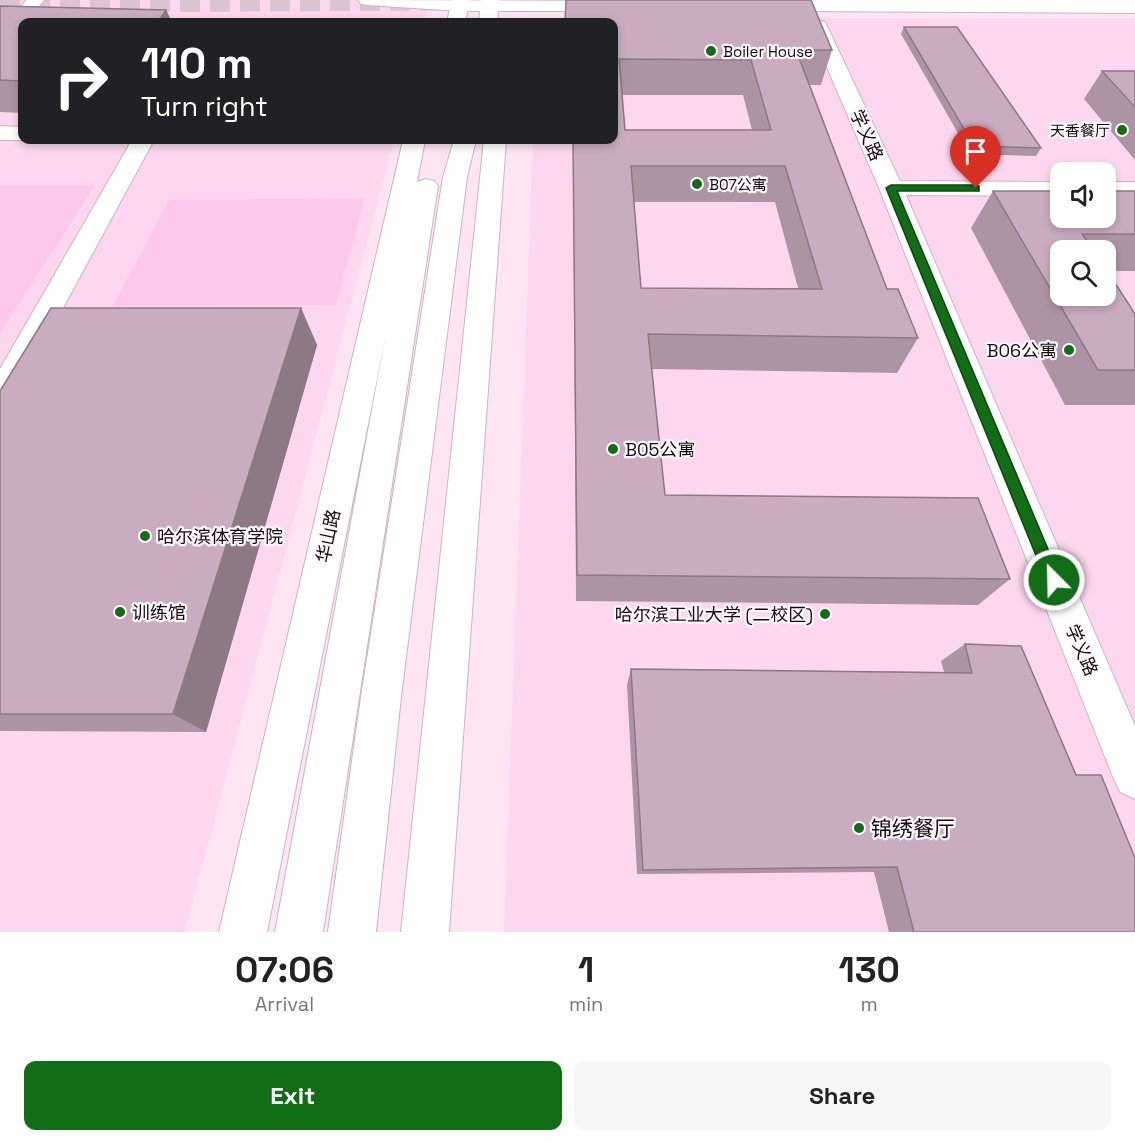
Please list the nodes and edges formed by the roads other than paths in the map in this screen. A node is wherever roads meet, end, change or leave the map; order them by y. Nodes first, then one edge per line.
1 (35, 0) edge
2 (367, 0) edge
3 (1135, 1) edge
4 (681, 3) edge
5 (626, 6) edge
6 (1135, 8) edge
7 (459, 10) edge
8 (489, 10) edge
9 (21, 18) edge
10 (18, 22) edge
11 (818, 26) edge
12 (0, 46) edge
13 (0, 133) edge
14 (18, 134) edge
15 (141, 144) edge
16 (413, 144) edge
17 (433, 144) edge
18 (464, 144) edge
19 (495, 144) edge
20 (891, 188) junction
21 (1050, 189) edge
22 (1116, 189) edge
23 (1135, 189) edge
24 (0, 396) edge
25 (1135, 777) edge
26 (243, 932) edge
27 (299, 932) edge
28 (352, 932) edge
29 (425, 932) edge

1 - 9 main road
2 - 7 main road
3 - 4 main road
4 - 6 main road
5 - 8 main road
7 - 8 main road
10 - 12 main road
11 - 20 main road, 学义路
13 - 14 main road
15 - 24 main road
16 - 26 main road, 华山路
17 - 27 main road
18 - 28 main road
19 - 29 main road
20 - 21 main road
20 - 25 main road, 学义路
22 - 23 main road

